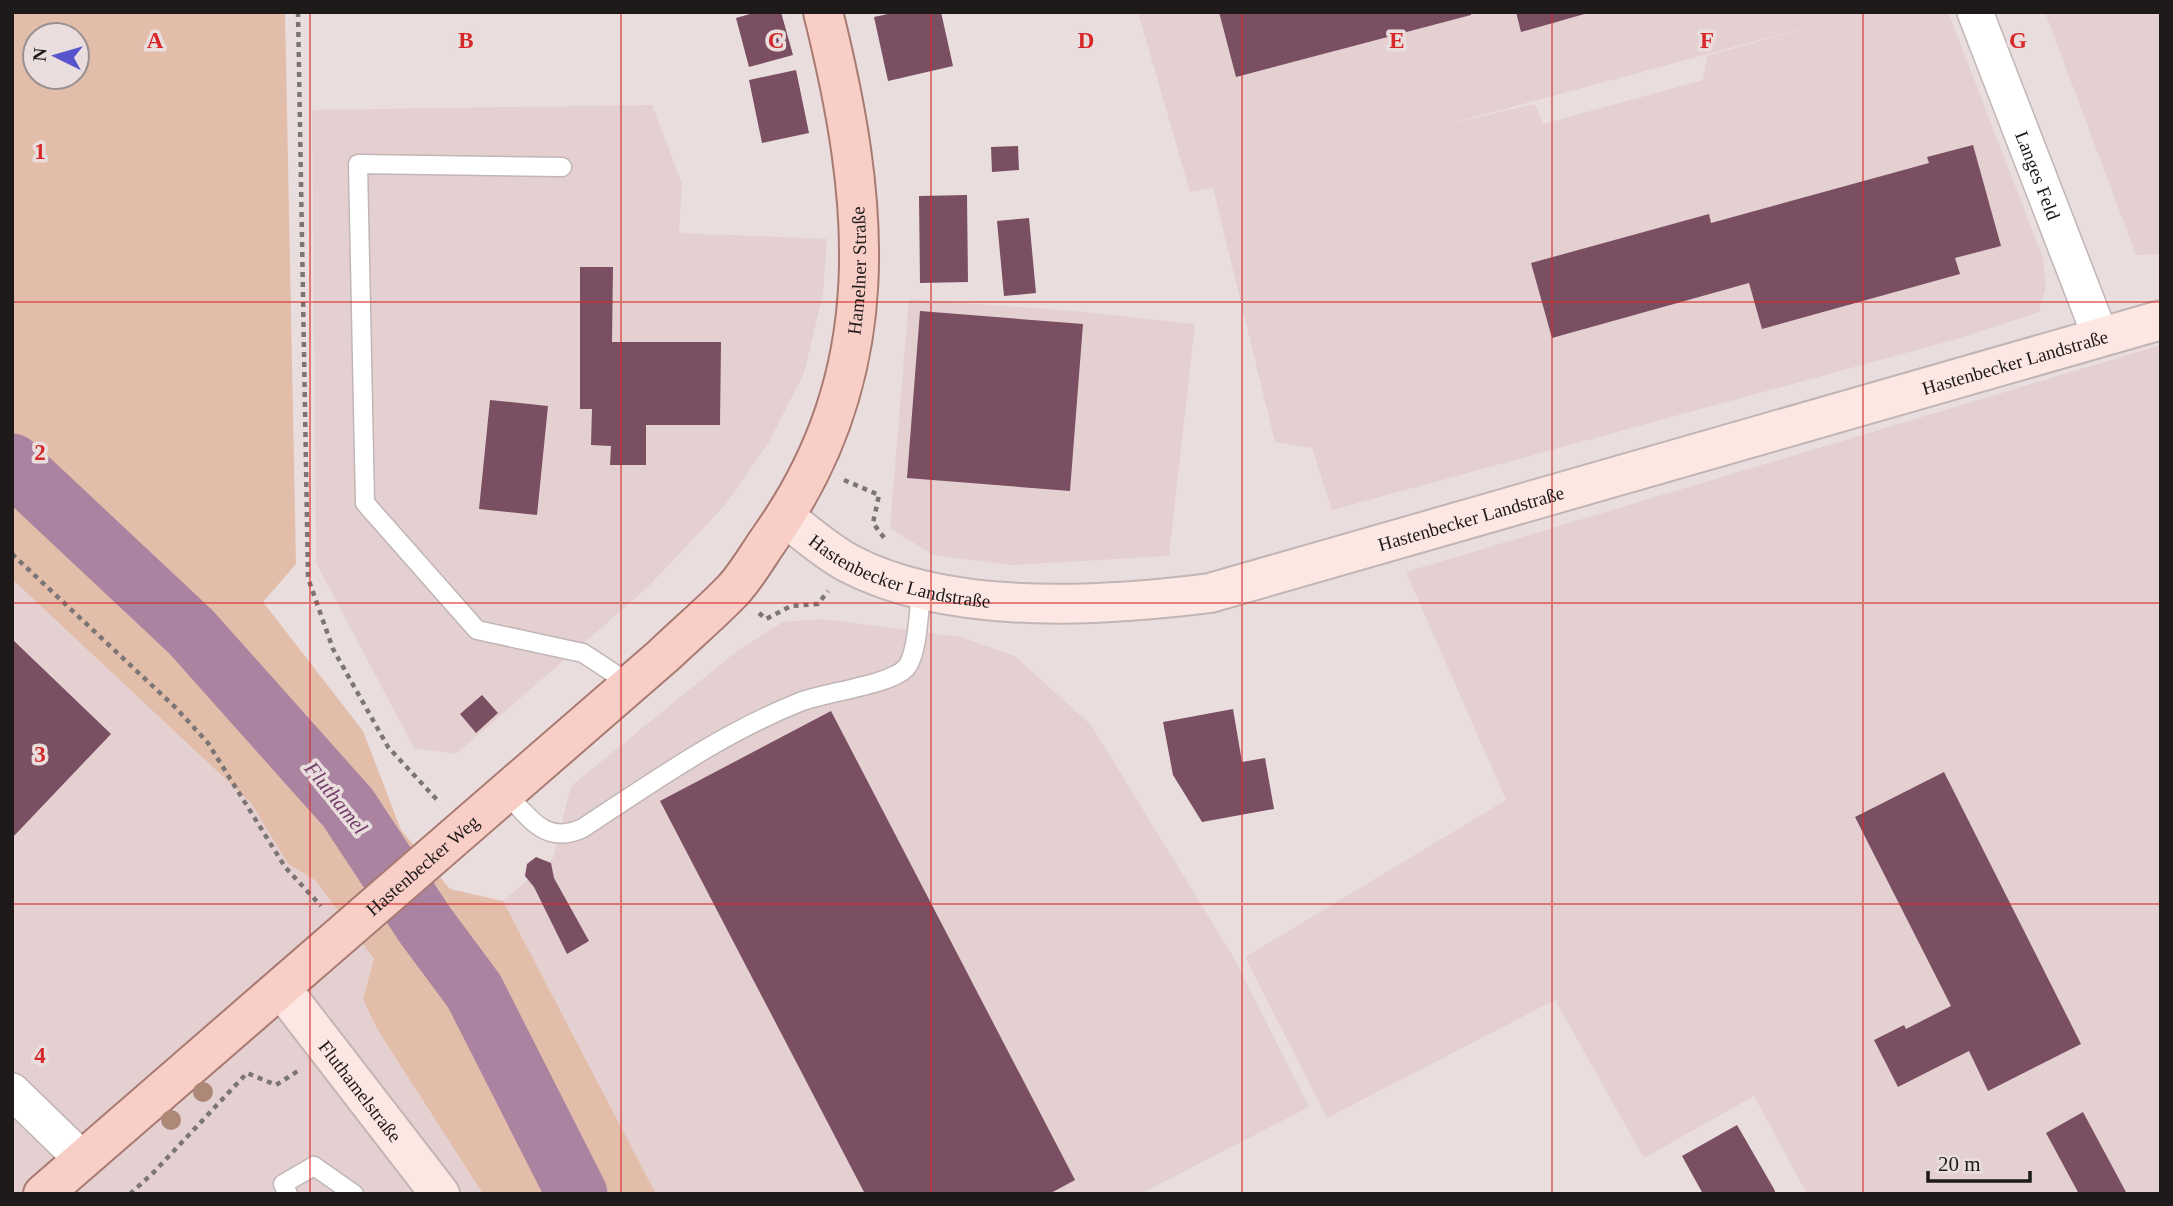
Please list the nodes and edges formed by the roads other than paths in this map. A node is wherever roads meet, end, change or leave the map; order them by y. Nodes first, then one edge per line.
1 (823, 12) edge
2 (1978, 13) edge
3 (562, 167) dead end
4 (2161, 320) edge
5 (2101, 338) junction
6 (785, 517) junction
7 (921, 590) junction
8 (630, 684) junction
9 (505, 792) junction
10 (281, 988) junction
11 (12, 1091) edge
12 (82, 1159) junction
13 (43, 1194) edge
14 (288, 1194) edge
15 (354, 1194) edge
16 (440, 1194) edge

1 - 6 main road, Hamelner Straße
2 - 5 street, Langes Feld
3 - 8 lane
4 - 5 main road, Hastenbecker Landstraße
5 - 7 main road, Hastenbecker Landstraße
6 - 7 main road, Hastenbecker Landstraße
6 - 8 main road, Hastenbecker Weg
7 - 9 lane
8 - 9 main road, Hastenbecker Weg
9 - 10 main road, Hastenbecker Weg
10 - 12 main road, Hastenbecker Weg
10 - 16 main road, Fluthamelstraße
11 - 12 street
12 - 13 main road, Hastenbecker Weg
14 - 15 lane

